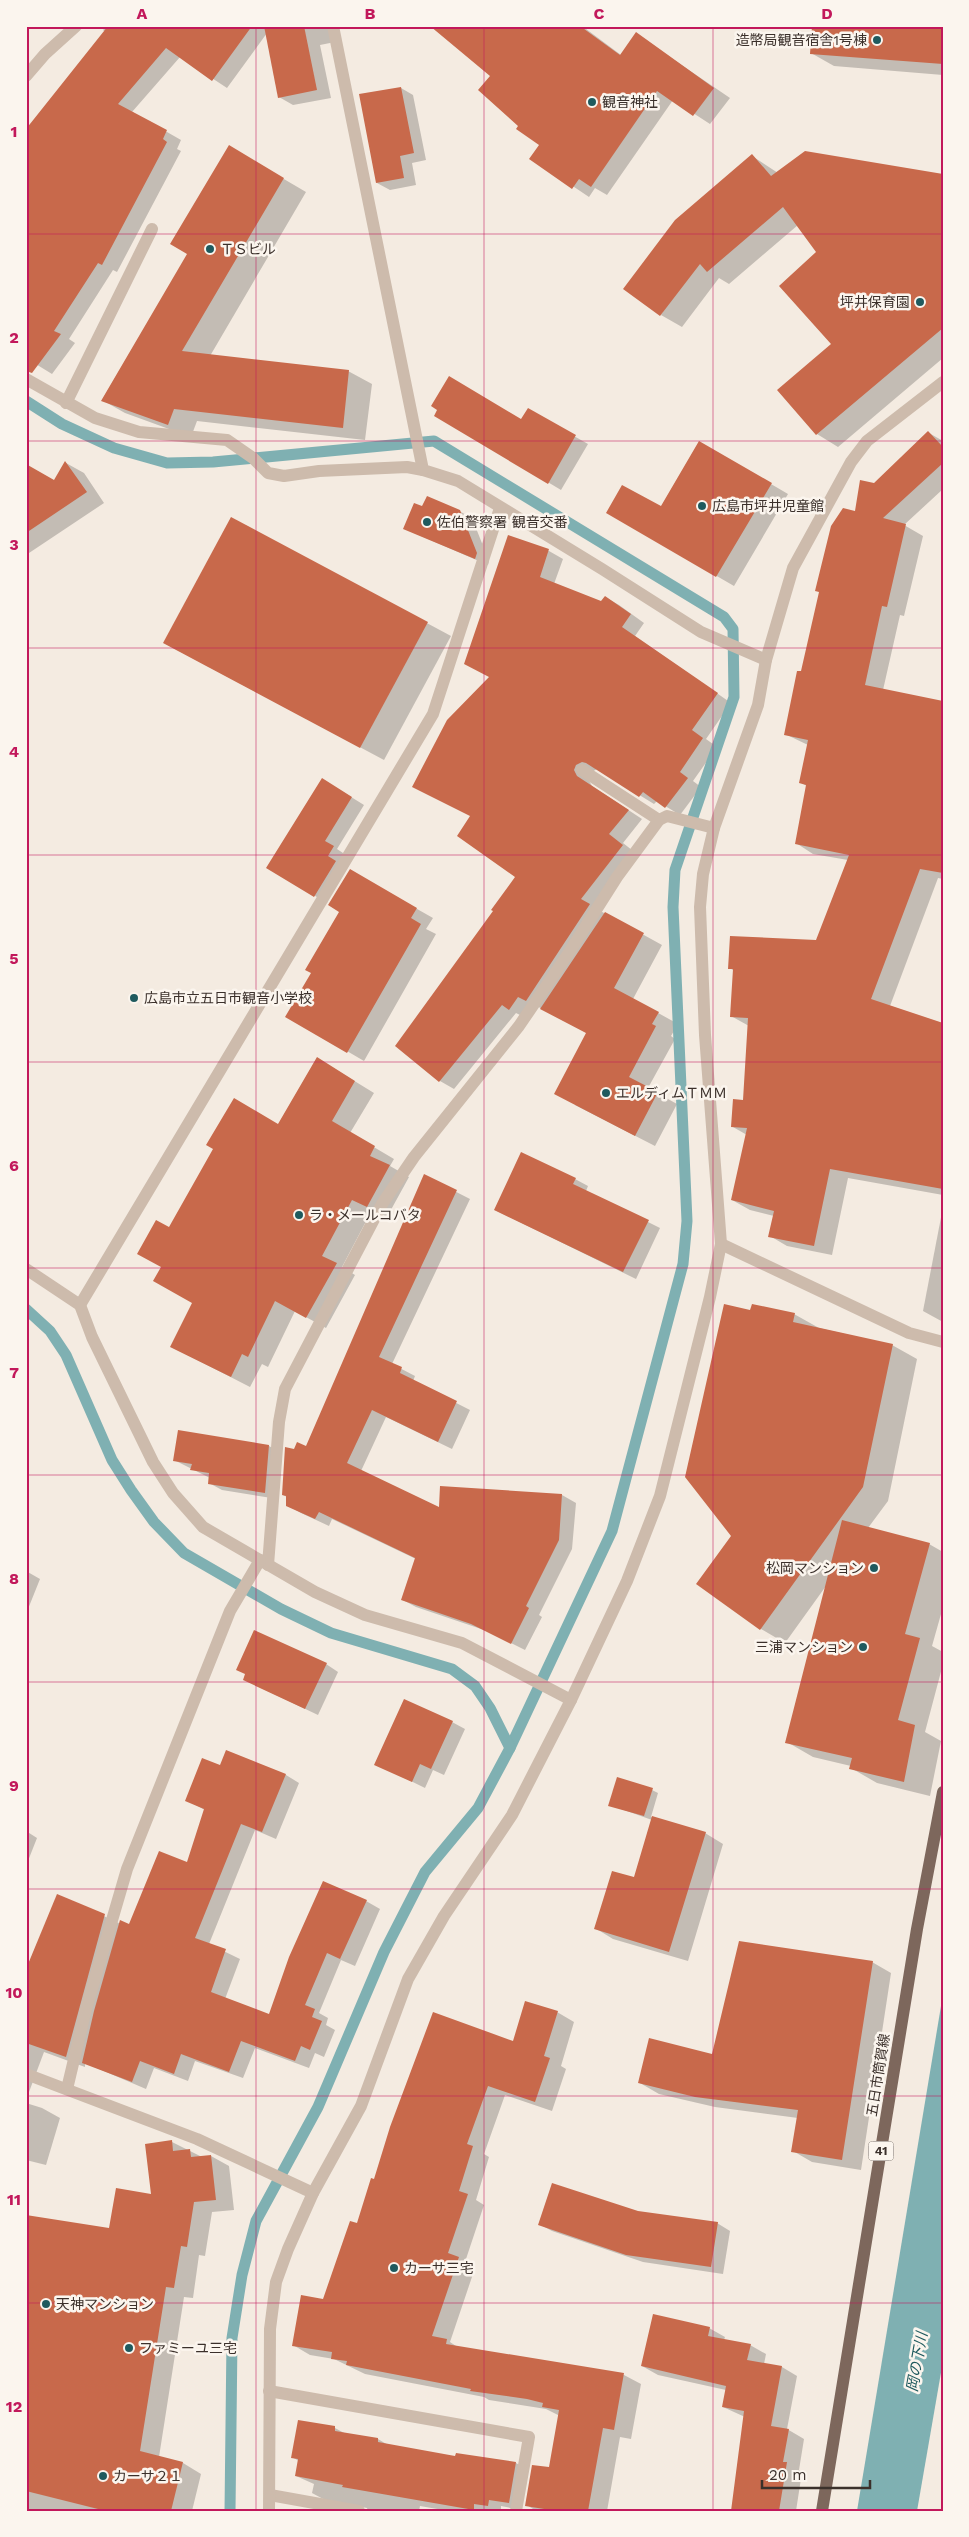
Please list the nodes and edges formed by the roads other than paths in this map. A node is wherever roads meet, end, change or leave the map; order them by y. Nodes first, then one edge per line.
1 (76, 26) edge
2 (333, 26) edge
3 (26, 76) edge
4 (152, 229) dead end
5 (26, 379) edge
6 (943, 382) edge
7 (66, 403) junction
8 (423, 470) junction
9 (500, 508) junction
10 (766, 660) junction
11 (582, 770) dead end
12 (663, 818) junction
13 (713, 828) junction
14 (721, 1244) junction
15 (26, 1269) edge
16 (80, 1305) junction
17 (943, 1342) edge
18 (264, 1562) junction
19 (566, 1698) junction
20 (943, 1792) edge
21 (26, 2074) edge
22 (68, 2089) junction
23 (308, 2190) junction
24 (269, 2391) junction
25 (270, 2495) junction
26 (269, 2511) edge
27 (359, 2511) edge
28 (516, 2511) edge
29 (822, 2511) edge

1 - 3 street
2 - 8 street
4 - 7 street
5 - 7 street
6 - 10 street
7 - 8 street
8 - 9 street
9 - 10 street
9 - 16 street
10 - 13 street
11 - 12 street
12 - 13 street
12 - 18 street
13 - 14 street
14 - 17 street
14 - 19 street
15 - 16 street
16 - 18 street
18 - 19 street
18 - 22 street
19 - 23 street
20 - 29 main road, 五日市筒賀線 / 41
21 - 22 street
22 - 23 street
23 - 24 street
24 - 25 street
24 - 28 street
25 - 26 street
25 - 27 street

